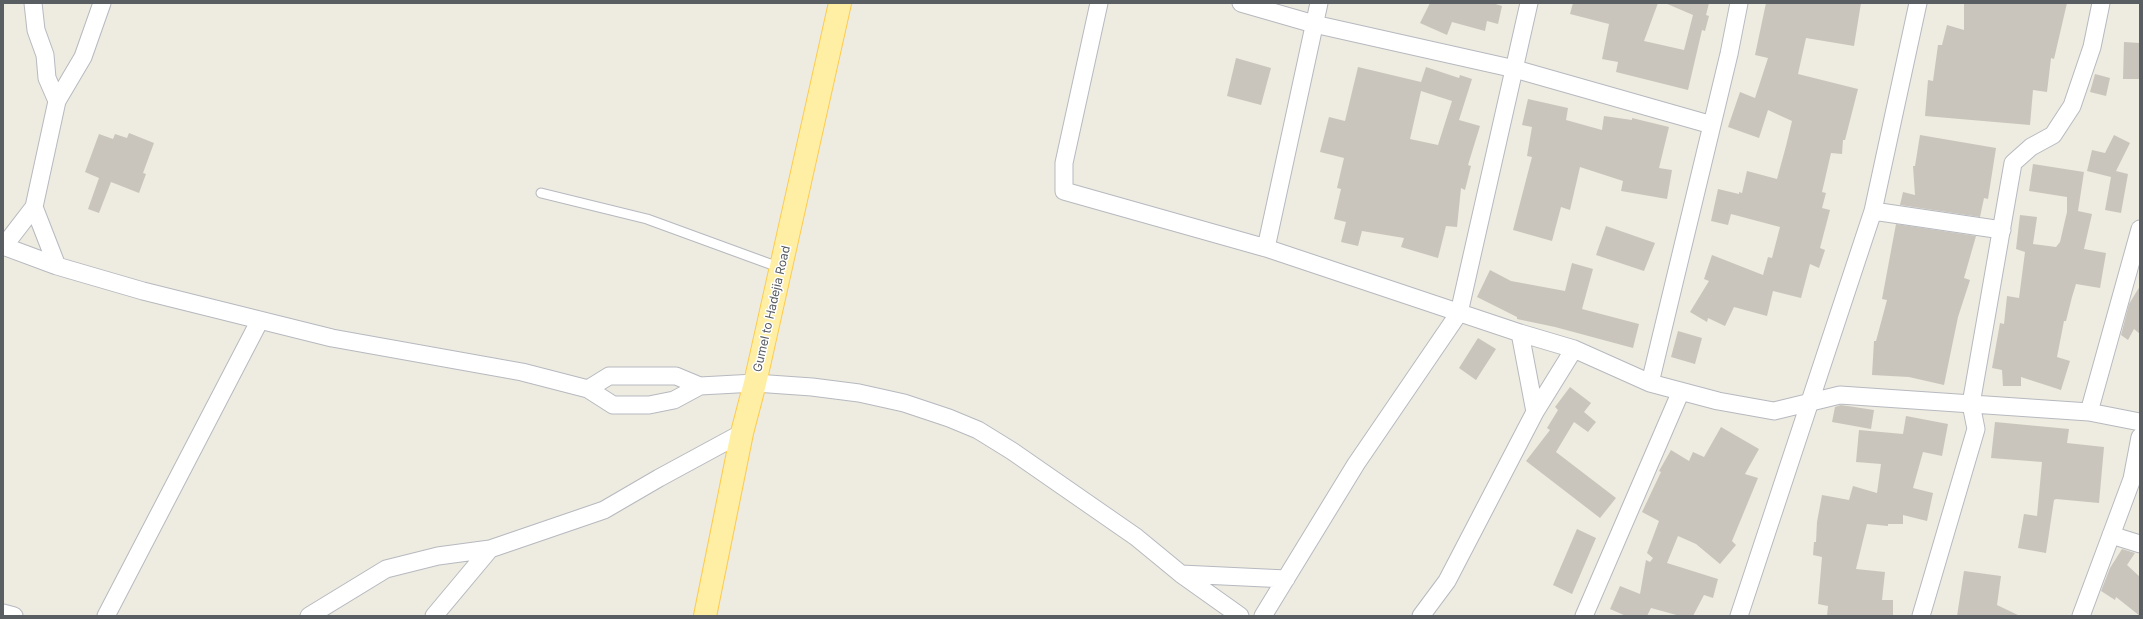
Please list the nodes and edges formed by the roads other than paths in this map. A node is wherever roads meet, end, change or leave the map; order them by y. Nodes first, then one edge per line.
1 (33, 3) edge
2 (102, 3) edge
3 (840, 3) edge
4 (1099, 3) edge
5 (1241, 3) edge
6 (1319, 3) edge
7 (1529, 3) edge
8 (1739, 3) edge
9 (1918, 3) edge
10 (2101, 3) edge
11 (1314, 24) junction
12 (1515, 69) junction
13 (57, 101) junction
14 (1712, 124) junction
15 (541, 193) dead end
16 (34, 207) junction
17 (1874, 211) junction
18 (2140, 229) edge
19 (2002, 230) junction
20 (3, 246) edge
21 (1266, 248) junction
22 (2136, 259) edge
23 (57, 266) junction
24 (781, 268) junction
25 (1459, 313) junction
26 (260, 320) junction
27 (1520, 333) junction
28 (1574, 349) junction
29 (755, 383) junction
30 (1650, 383) junction
31 (700, 386) junction
32 (588, 389) junction
33 (1681, 391) junction
34 (1811, 402) junction
35 (1971, 404) junction
36 (1535, 412) junction
37 (2089, 412) junction
38 (2140, 422) edge
39 (742, 432) junction
40 (2140, 437) edge
41 (2136, 476) edge
42 (2111, 535) junction
43 (2140, 544) edge
44 (490, 549) junction
45 (1181, 574) junction
46 (1286, 579) junction
47 (3, 613) edge
48 (2085, 614) edge
49 (14, 616) edge
50 (106, 616) edge
51 (309, 616) edge
52 (434, 616) edge
53 (705, 616) edge
54 (1240, 616) edge
55 (1264, 616) edge
56 (1421, 616) edge
57 (1584, 616) edge
58 (1739, 616) edge
59 (1921, 616) edge

1 - 13 street
2 - 13 street
3 - 24 main road, Gumel to Hadejia Road
4 - 21 street
5 - 11 street
6 - 11 street
7 - 12 street
8 - 14 street
9 - 17 street
10 - 19 street
11 - 12 street
11 - 21 street
12 - 14 street
12 - 25 street
13 - 16 street
14 - 30 street
15 - 24 lane
16 - 20 street
16 - 23 street
17 - 19 street
17 - 34 street
18 - 22 street
19 - 35 street
20 - 23 street
21 - 25 street
22 - 37 street
23 - 26 street
24 - 29 main road, Gumel to Hadejia Road
25 - 27 street
25 - 46 street
26 - 32 street
26 - 50 street
27 - 28 street
27 - 36 street
28 - 30 street
28 - 36 street
29 - 31 street
29 - 39 main road, Gumel to Hadejia Road
29 - 45 street
30 - 33 street
31 - 32 street
31 - 32 street
33 - 34 street
33 - 57 street
34 - 35 street
34 - 58 street
35 - 37 street
35 - 59 street
36 - 56 street
37 - 38 street
39 - 44 street
39 - 53 main road, Gumel to Hadejia Road
40 - 41 street
41 - 42 street
42 - 43 street
42 - 48 street
44 - 51 street
44 - 52 street
45 - 46 street
45 - 54 street
46 - 55 street
47 - 49 street

